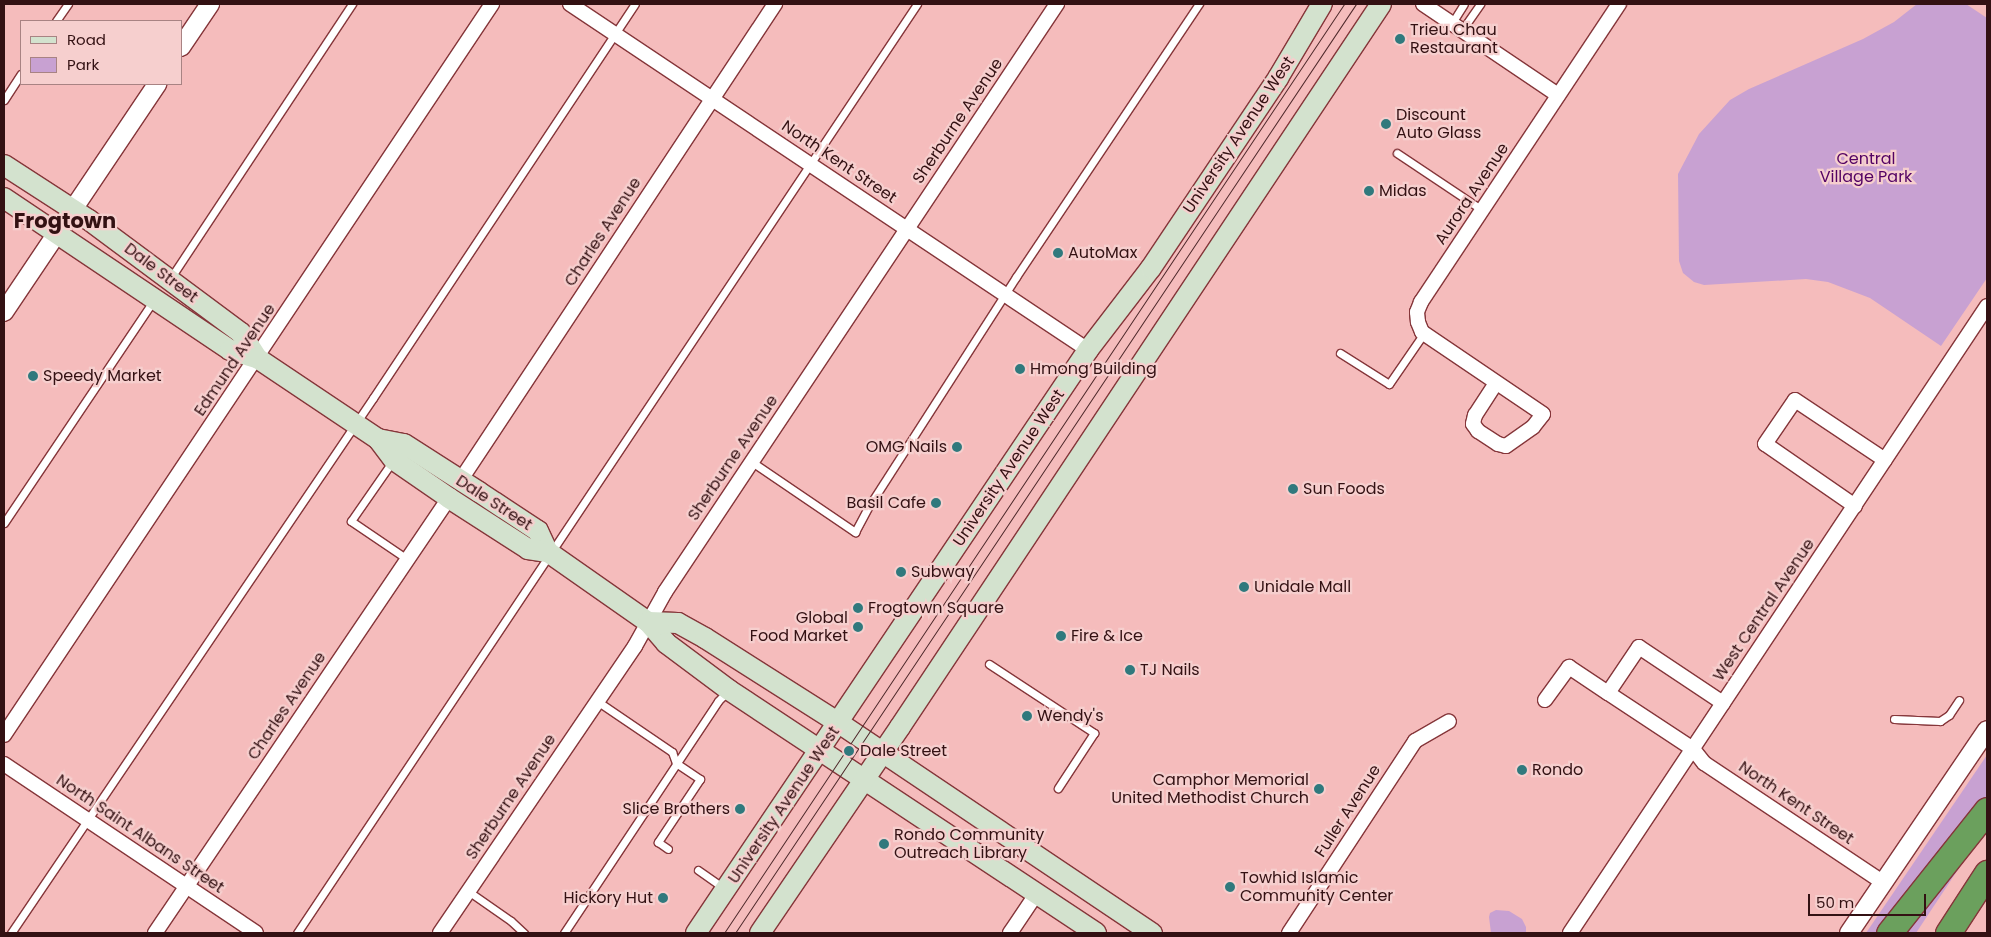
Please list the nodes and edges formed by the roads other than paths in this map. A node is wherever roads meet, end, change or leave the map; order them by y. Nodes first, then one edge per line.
1 (68, 4) edge
2 (210, 4) edge
3 (352, 4) edge
4 (492, 4) edge
5 (570, 4) edge
6 (635, 4) edge
7 (776, 4) edge
8 (917, 4) edge
9 (1057, 4) edge
10 (1199, 4) edge
11 (1322, 4) edge
12 (1380, 4) edge
13 (1423, 4) edge
14 (1464, 4) edge
15 (1480, 4) edge
16 (1619, 4) edge
17 (57, 20) edge
18 (1457, 26) junction
19 (615, 33) junction
20 (182, 46) edge
21 (20, 76) edge
22 (156, 85) edge
23 (1558, 95) junction
24 (712, 98) junction
25 (4, 100) edge
26 (1397, 153) dead end
27 (810, 164) junction
28 (4, 165) edge
29 (4, 198) edge
30 (73, 209) junction
31 (1482, 210) junction
32 (907, 229) junction
33 (57, 233) junction
34 (170, 279) junction
35 (1006, 295) junction
36 (154, 300) junction
37 (1987, 306) edge
38 (4, 312) edge
39 (1424, 333) junction
40 (1088, 350) junction
41 (1340, 353) dead end
42 (257, 358) junction
43 (1496, 383) junction
44 (355, 424) junction
45 (378, 439) junction
46 (394, 460) junction
47 (1885, 460) junction
48 (752, 462) junction
49 (460, 480) junction
50 (449, 498) junction
51 (1855, 506) junction
52 (4, 523) edge
53 (549, 553) junction
54 (408, 559) junction
55 (648, 622) junction
56 (989, 664) dead end
57 (729, 690) junction
58 (1608, 693) junction
59 (1545, 700) dead end
60 (1959, 700) dead end
61 (597, 701) junction
62 (1723, 703) junction
63 (1894, 719) dead end
64 (1449, 721) dead end
65 (839, 723) junction
66 (1987, 730) edge
67 (4, 734) edge
68 (821, 749) junction
69 (1693, 749) junction
70 (882, 753) junction
71 (676, 763) junction
72 (4, 764) edge
73 (865, 779) junction
74 (1058, 788) dead end
75 (1987, 810) edge
76 (88, 820) junction
77 (668, 849) dead end
78 (698, 870) dead end
79 (1987, 874) edge
80 (1884, 883) junction
81 (187, 886) junction
82 (726, 889) junction
83 (468, 891) junction
84 (1037, 893) junction
85 (11, 933) edge
86 (155, 933) edge
87 (256, 933) edge
88 (297, 933) edge
89 (440, 933) edge
90 (524, 933) edge
91 (564, 933) edge
92 (696, 933) edge
93 (760, 933) edge
94 (1010, 933) edge
95 (1096, 933) edge
96 (1152, 933) edge
97 (1289, 933) edge
98 (1570, 933) edge
99 (1849, 933) edge
100 (1889, 933) edge
101 (1948, 933) edge

1 - 17 lane
2 - 20 street
3 - 34 lane
4 - 42 street, Edmund Avenue
5 - 19 street, North Kent Street
6 - 19 lane
7 - 24 street, Charles Avenue
8 - 27 lane
9 - 32 street, Sherburne Avenue
10 - 35 lane
11 - 40 main road, University Avenue West
12 - 70 main road
13 - 18 street
14 - 18 lane
15 - 18 lane
16 - 23 street, Aurora Avenue
18 - 23 street
19 - 24 street, North Kent Street
19 - 44 lane
21 - 25 lane
22 - 30 street
23 - 31 street, Aurora Avenue
24 - 27 street, North Kent Street
24 - 49 street, Charles Avenue
26 - 31 lane
27 - 32 street, North Kent Street
27 - 53 lane
28 - 30 main road, Dale Street
29 - 33 main road, Dale Street
30 - 33 street
30 - 34 main road, Dale Street
31 - 39 street, Aurora Avenue
32 - 35 street, North Kent Street
32 - 48 street, Sherburne Avenue
33 - 36 main road, Dale Street
33 - 38 street
34 - 42 main road, Dale Street
35 - 40 street, North Kent Street
35 - 48 lane
36 - 42 main road, Dale Street
36 - 52 lane
37 - 47 street, West Central Avenue
39 - 41 lane
39 - 43 street
40 - 65 main road, University Avenue West
42 - 44 main road, Dale Street
42 - 67 street, Edmund Avenue
43 - 43 street
44 - 45 main road, Dale Street
44 - 76 lane
45 - 46 main road, Dale Street
45 - 49 main road, Dale Street
46 - 50 main road, Dale Street
46 - 54 lane
47 - 51 street, West Central Avenue
47 - 51 street
48 - 55 street, Sherburne Avenue
49 - 53 main road, Dale Street
50 - 53 main road, Dale Street
50 - 54 street, Charles Avenue
51 - 62 street, West Central Avenue
53 - 55 main road, Dale Street
53 - 88 lane
54 - 81 street, Charles Avenue
55 - 57 main road, Dale Street
55 - 61 street, Sherburne Avenue
55 - 65 main road
56 - 74 lane
57 - 68 main road, Dale Street
57 - 71 lane
58 - 59 street, North Kent Street
58 - 62 street
58 - 69 street, North Kent Street
60 - 63 lane
61 - 71 lane
61 - 83 street, Sherburne Avenue
62 - 69 street, West Central Avenue
64 - 97 street, Fuller Avenue
65 - 68 main road, University Avenue West
65 - 70 main road
66 - 80 street
68 - 73 main road, Dale Street
68 - 82 main road, University Avenue West
69 - 80 street, North Kent Street
69 - 98 street, West Central Avenue
70 - 73 main road
70 - 96 main road
71 - 77 lane
71 - 91 lane
72 - 76 street, North Saint Albans Street
73 - 84 main road, Dale Street
73 - 93 main road
75 - 100 highway
76 - 81 street, North Saint Albans Street
76 - 85 lane
78 - 82 lane
79 - 101 highway
80 - 99 street
81 - 86 street, Charles Avenue
81 - 87 street, North Saint Albans Street
82 - 92 main road, University Avenue West
83 - 89 street, Sherburne Avenue
83 - 90 lane
84 - 94 street
84 - 95 main road, Dale Street

